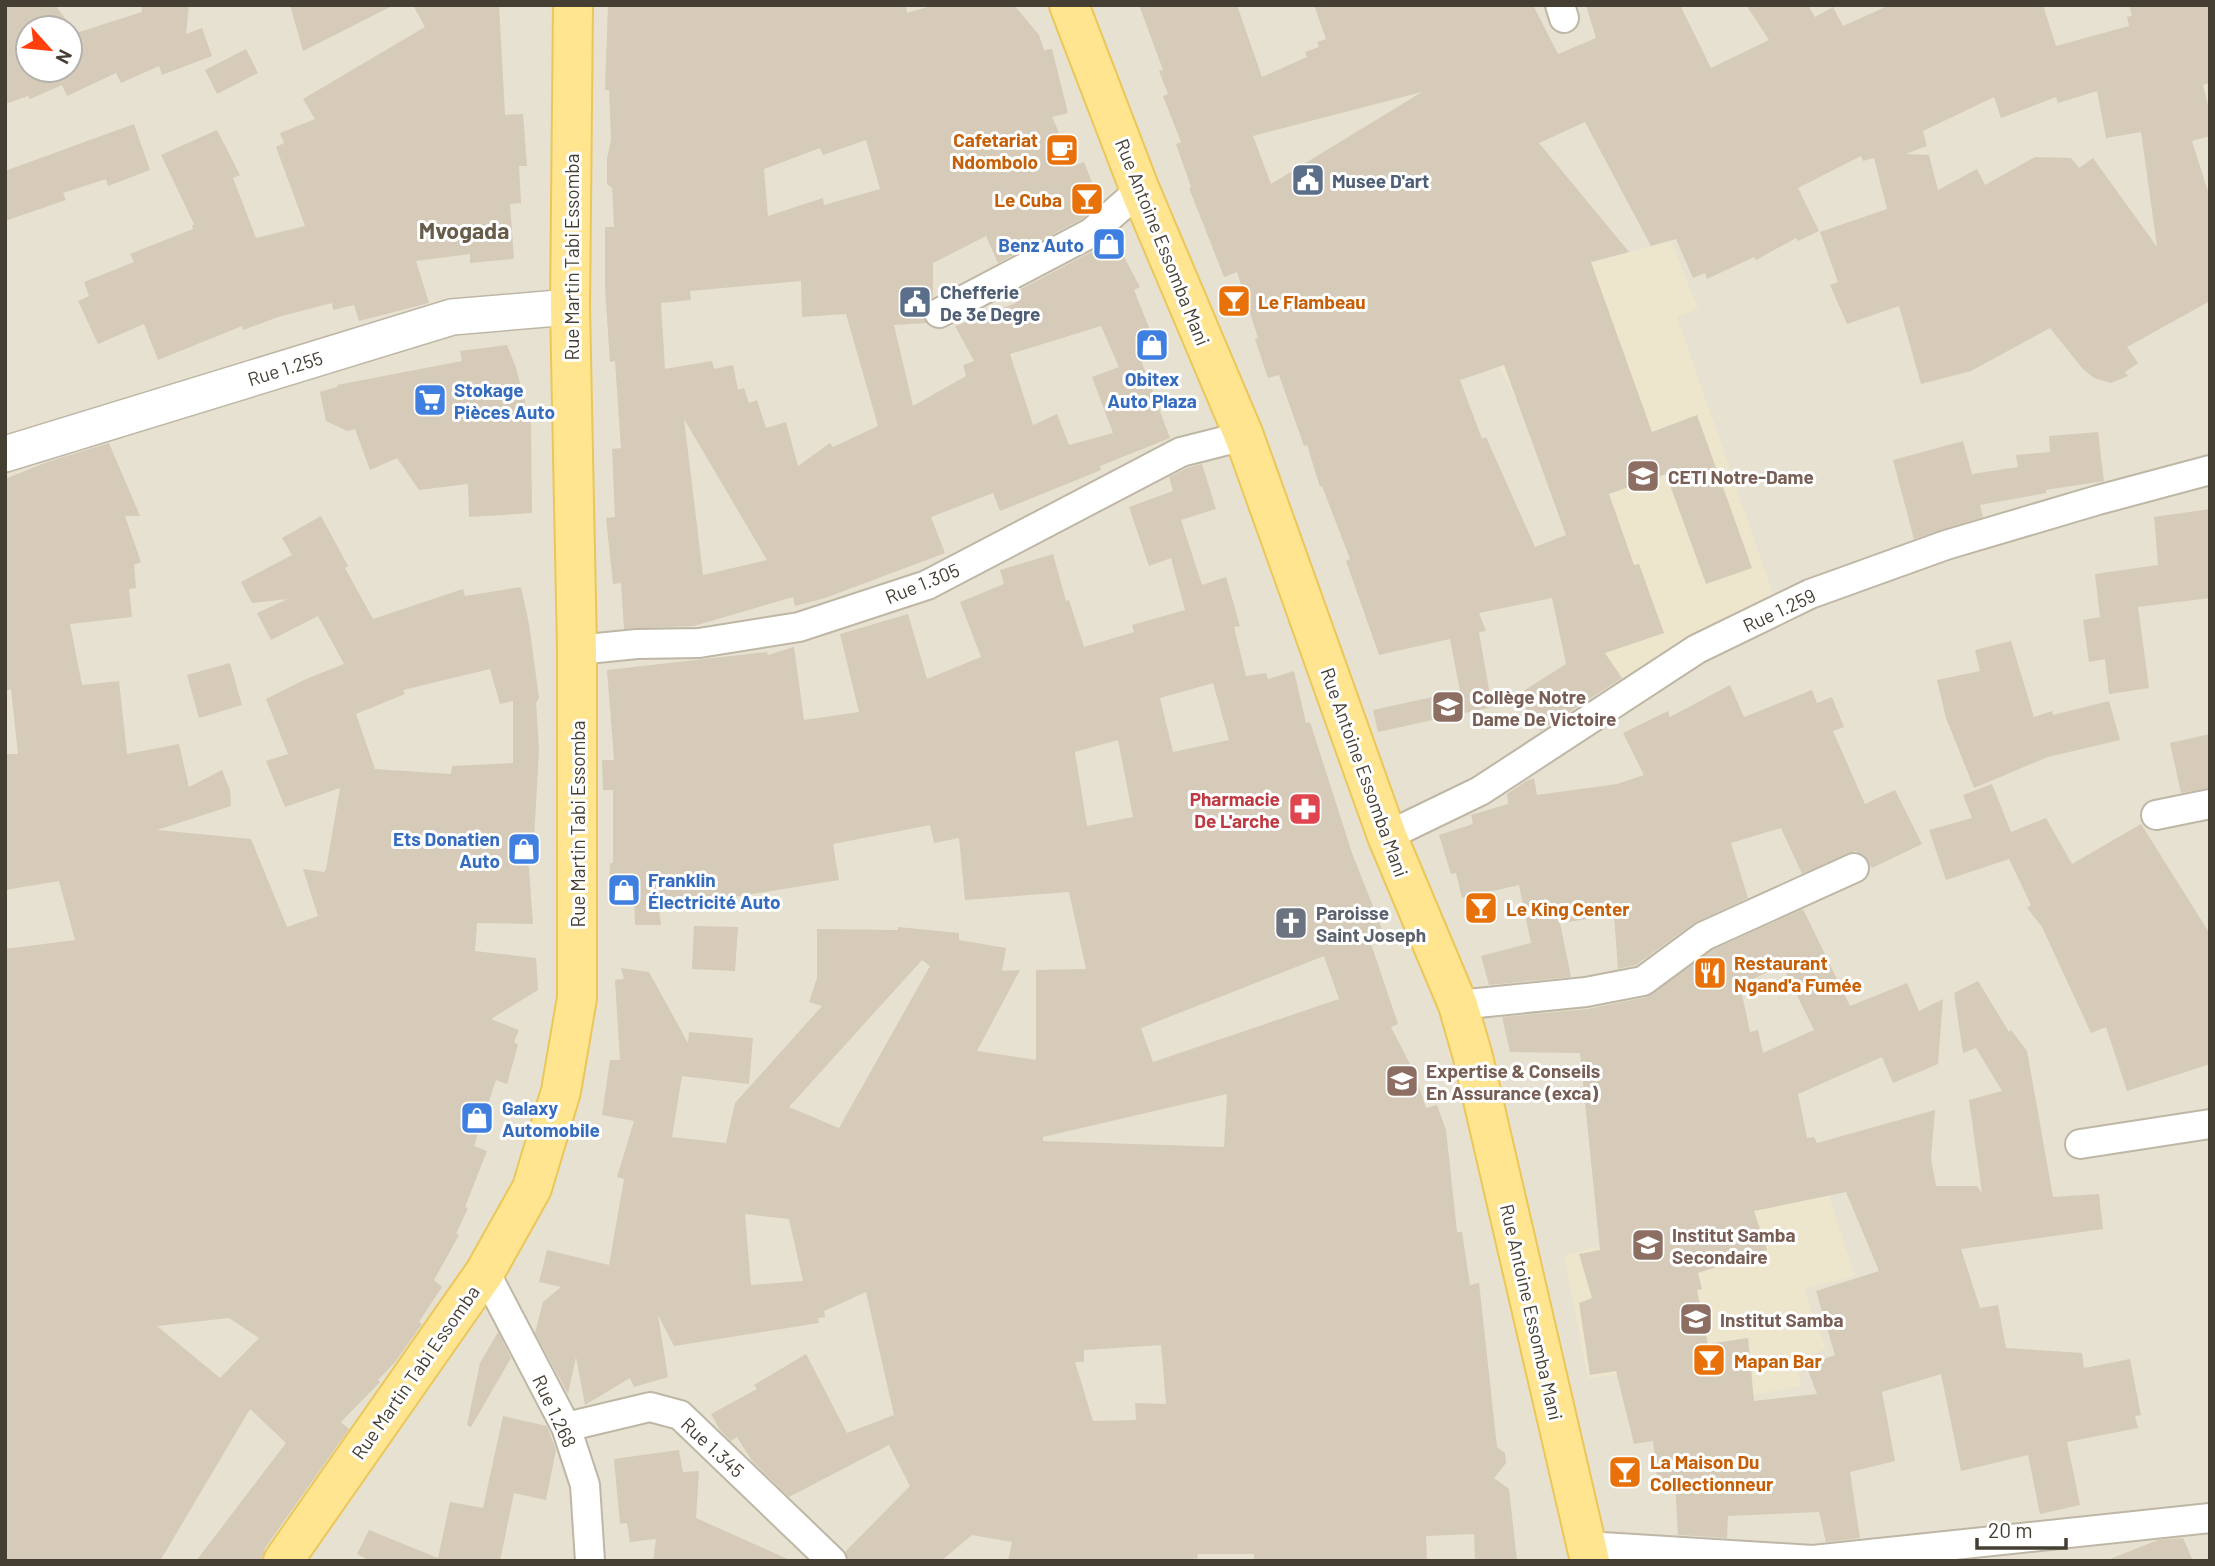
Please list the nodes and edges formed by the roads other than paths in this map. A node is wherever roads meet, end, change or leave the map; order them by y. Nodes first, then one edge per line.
1 (573, 5) edge
2 (1069, 5) edge
3 (1140, 190) junction
4 (570, 307) junction
5 (939, 313) dead end
6 (1244, 436) junction
7 (5, 454) edge
8 (2210, 470) edge
9 (577, 650) junction
10 (2210, 804) edge
11 (2156, 815) dead end
12 (1387, 836) junction
13 (1854, 868) dead end
14 (1458, 1005) junction
15 (2210, 1124) edge
16 (2080, 1144) dead end
17 (485, 1272) junction
18 (566, 1427) junction
19 (2210, 1518) edge
20 (1588, 1553) edge
21 (283, 1561) edge
22 (590, 1561) edge
23 (832, 1561) edge

1 - 4 main road, Rue Martin Tabi Essomba
2 - 3 main road, Rue Antoine Essomba Mani
3 - 5 street
3 - 6 main road, Rue Antoine Essomba Mani
4 - 7 street, Rue 1.255
4 - 9 main road, Rue Martin Tabi Essomba
6 - 9 street, Rue 1.305
6 - 12 main road, Rue Antoine Essomba Mani
8 - 12 street, Rue 1.259
9 - 17 main road, Rue Martin Tabi Essomba
10 - 11 street
12 - 14 main road, Rue Antoine Essomba Mani
13 - 14 street
14 - 20 main road, Rue Antoine Essomba Mani
15 - 16 street
17 - 18 street, Rue 1.268
17 - 21 main road, Rue Martin Tabi Essomba
18 - 22 street, Rue 1.268
18 - 23 street, Rue 1.345
19 - 20 street

